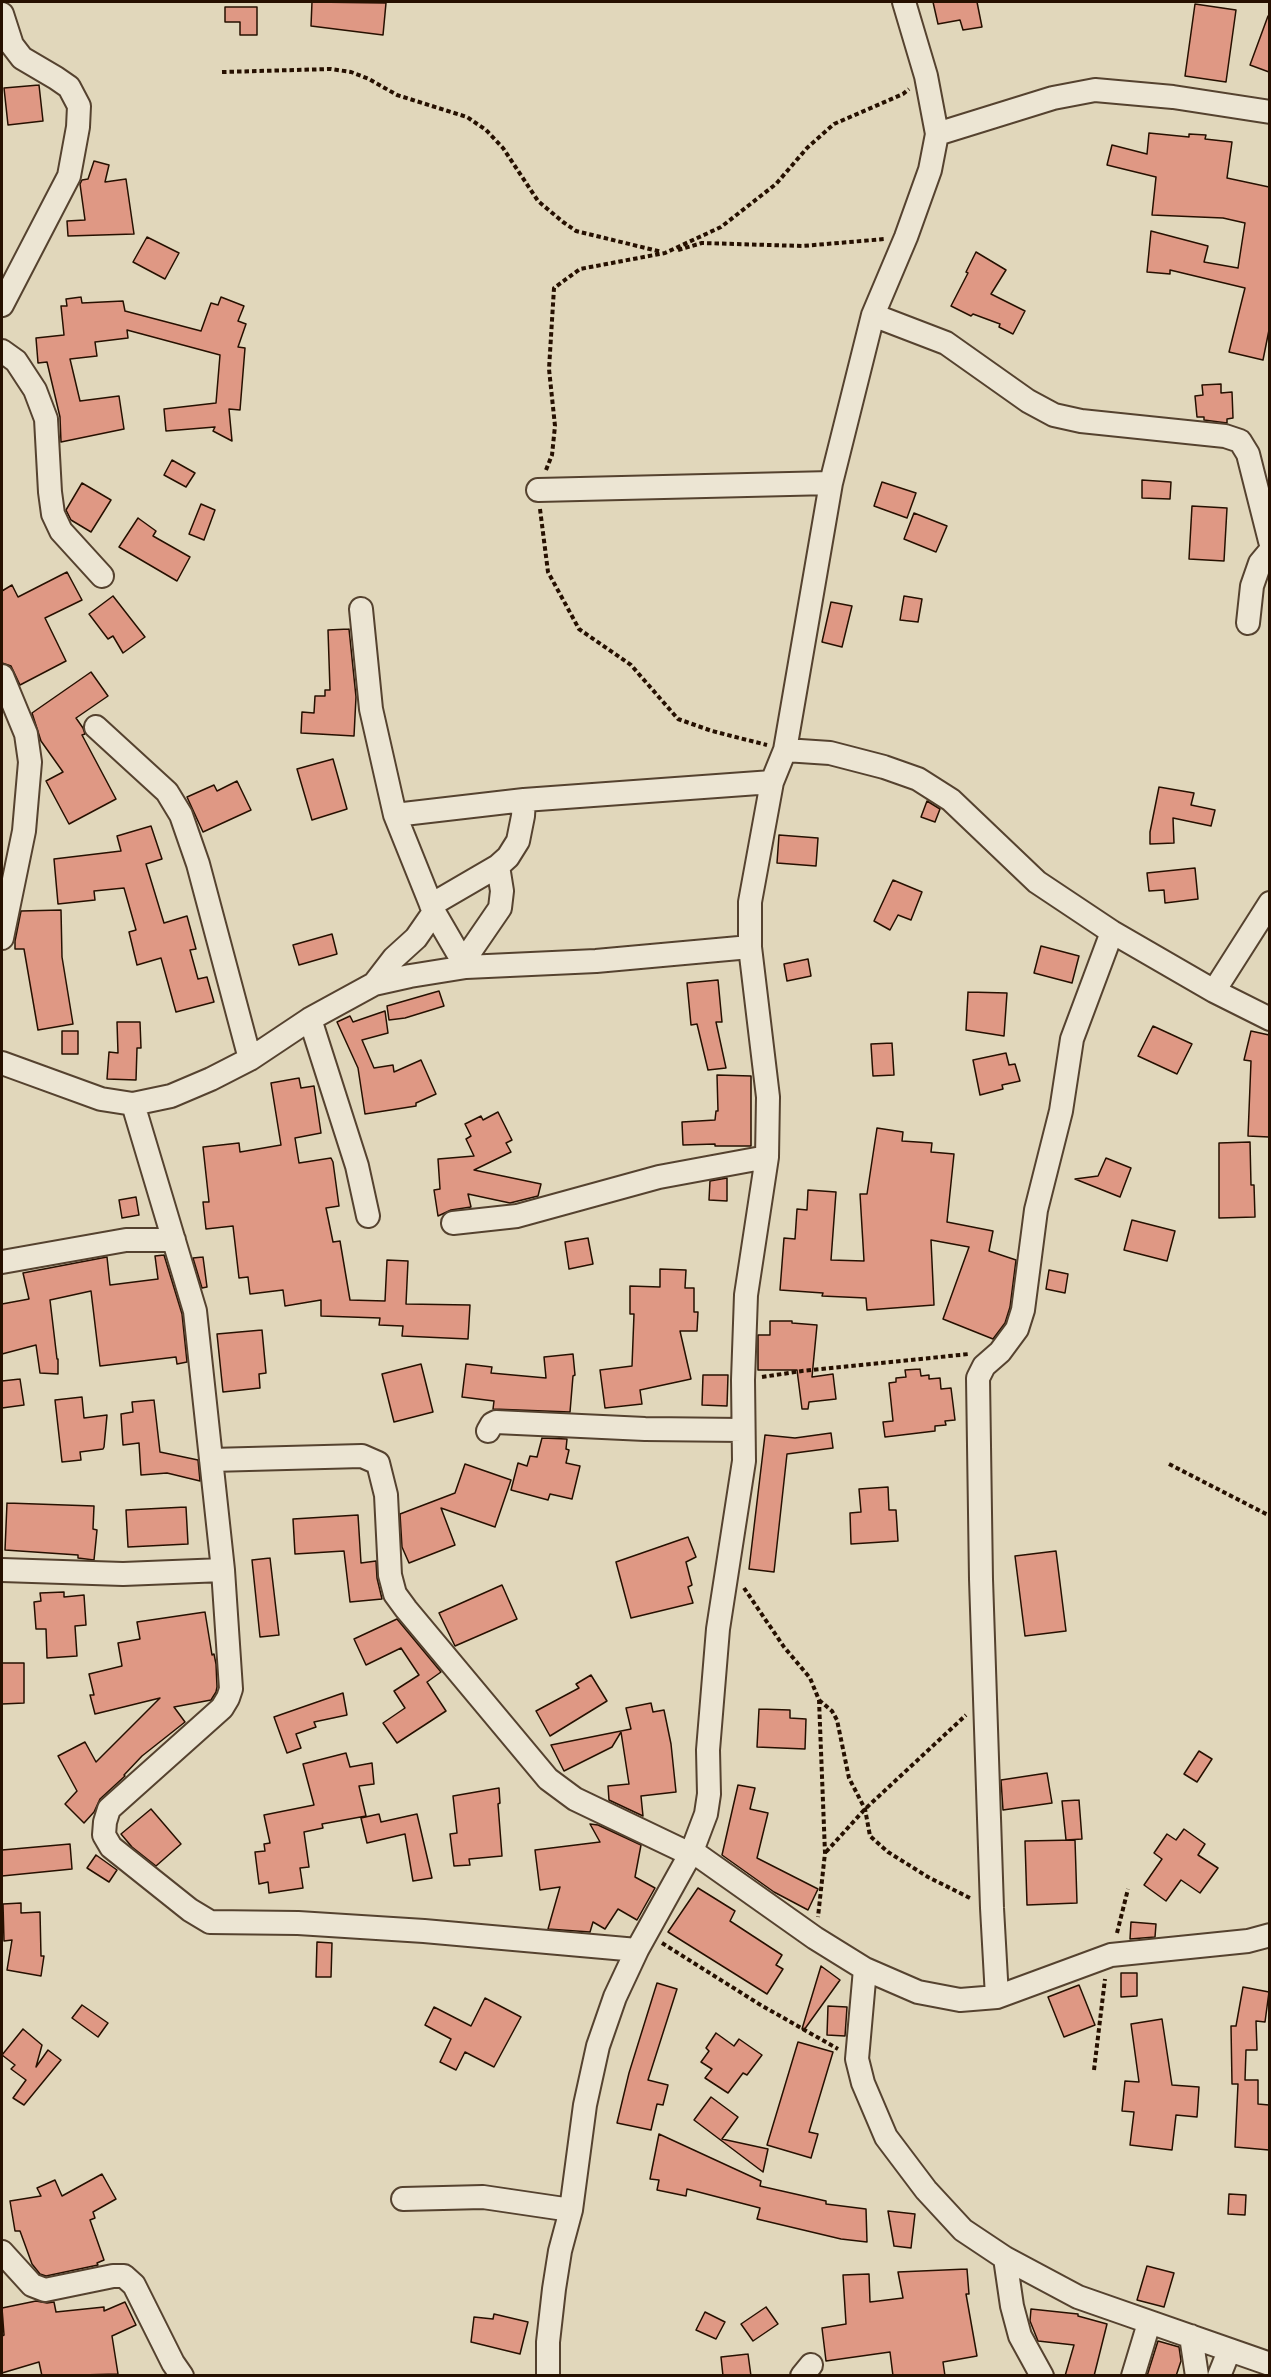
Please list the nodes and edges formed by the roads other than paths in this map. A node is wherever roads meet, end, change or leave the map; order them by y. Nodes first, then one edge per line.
1 (904, 2) edge
2 (2, 14) edge
3 (1269, 112) edge
4 (937, 134) junction
5 (9, 274) edge
6 (2, 305) edge
7 (873, 315) junction
8 (2, 351) edge
9 (831, 483) junction
10 (538, 490) dead end
11 (1269, 541) edge
12 (1269, 551) edge
13 (102, 576) dead end
14 (361, 609) dead end
15 (1248, 622) dead end
16 (2, 676) edge
17 (96, 727) dead end
18 (785, 750) junction
19 (772, 782) junction
20 (524, 800) junction
21 (395, 815) junction
22 (498, 867) junction
23 (1269, 903) edge
24 (433, 908) junction
25 (1112, 932) junction
26 (2, 938) edge
27 (750, 947) junction
28 (464, 964) junction
29 (374, 984) junction
30 (1214, 991) junction
31 (310, 1019) junction
32 (1269, 1019) edge
33 (250, 1059) junction
34 (2, 1063) edge
35 (133, 1104) junction
36 (767, 1157) junction
37 (368, 1216) dead end
38 (453, 1223) dead end
39 (174, 1240) junction
40 (2, 1262) edge
41 (743, 1430) junction
42 (488, 1431) dead end
43 (211, 1460) junction
44 (2, 1570) edge
45 (223, 1570) junction
46 (691, 1853) junction
47 (1269, 1935) edge
48 (642, 1942) junction
49 (865, 1969) junction
50 (997, 1996) junction
51 (403, 2199) dead end
52 (571, 2210) junction
53 (2, 2252) edge
54 (1005, 2258) junction
55 (1149, 2323) junction
56 (1191, 2336) junction
57 (1229, 2351) junction
58 (1269, 2364) edge
59 (182, 2376) edge
60 (548, 2376) edge
61 (1042, 2376) edge
62 (1133, 2376) edge
63 (1197, 2376) edge
64 (1219, 2376) edge

1 - 4 street
2 - 5 street
3 - 4 street
4 - 7 street
5 - 6 street
7 - 9 street
7 - 11 street
8 - 13 street
9 - 10 street
9 - 18 street
12 - 15 street
14 - 21 street
16 - 26 street
17 - 33 street
18 - 19 street
18 - 25 street
19 - 20 street
19 - 27 street
20 - 21 street
20 - 22 street
21 - 24 street
22 - 24 street
22 - 28 street
23 - 30 street
24 - 28 street
24 - 29 street
25 - 30 street
25 - 50 street
27 - 28 street
27 - 36 street
28 - 29 street
29 - 31 street
30 - 32 street
31 - 33 street
31 - 37 street
33 - 35 street
34 - 35 street
35 - 39 street
36 - 38 street
36 - 41 street
39 - 40 street
39 - 43 street
41 - 42 street
41 - 46 street
43 - 45 street
43 - 46 street
44 - 45 street
45 - 48 street
46 - 48 street
46 - 49 street
47 - 50 street
48 - 52 street
49 - 50 street
49 - 54 street
51 - 52 street
52 - 60 street
53 - 59 street
54 - 55 street
54 - 61 street
55 - 56 street
55 - 62 street
56 - 57 street
56 - 63 street
57 - 58 street
57 - 64 street

